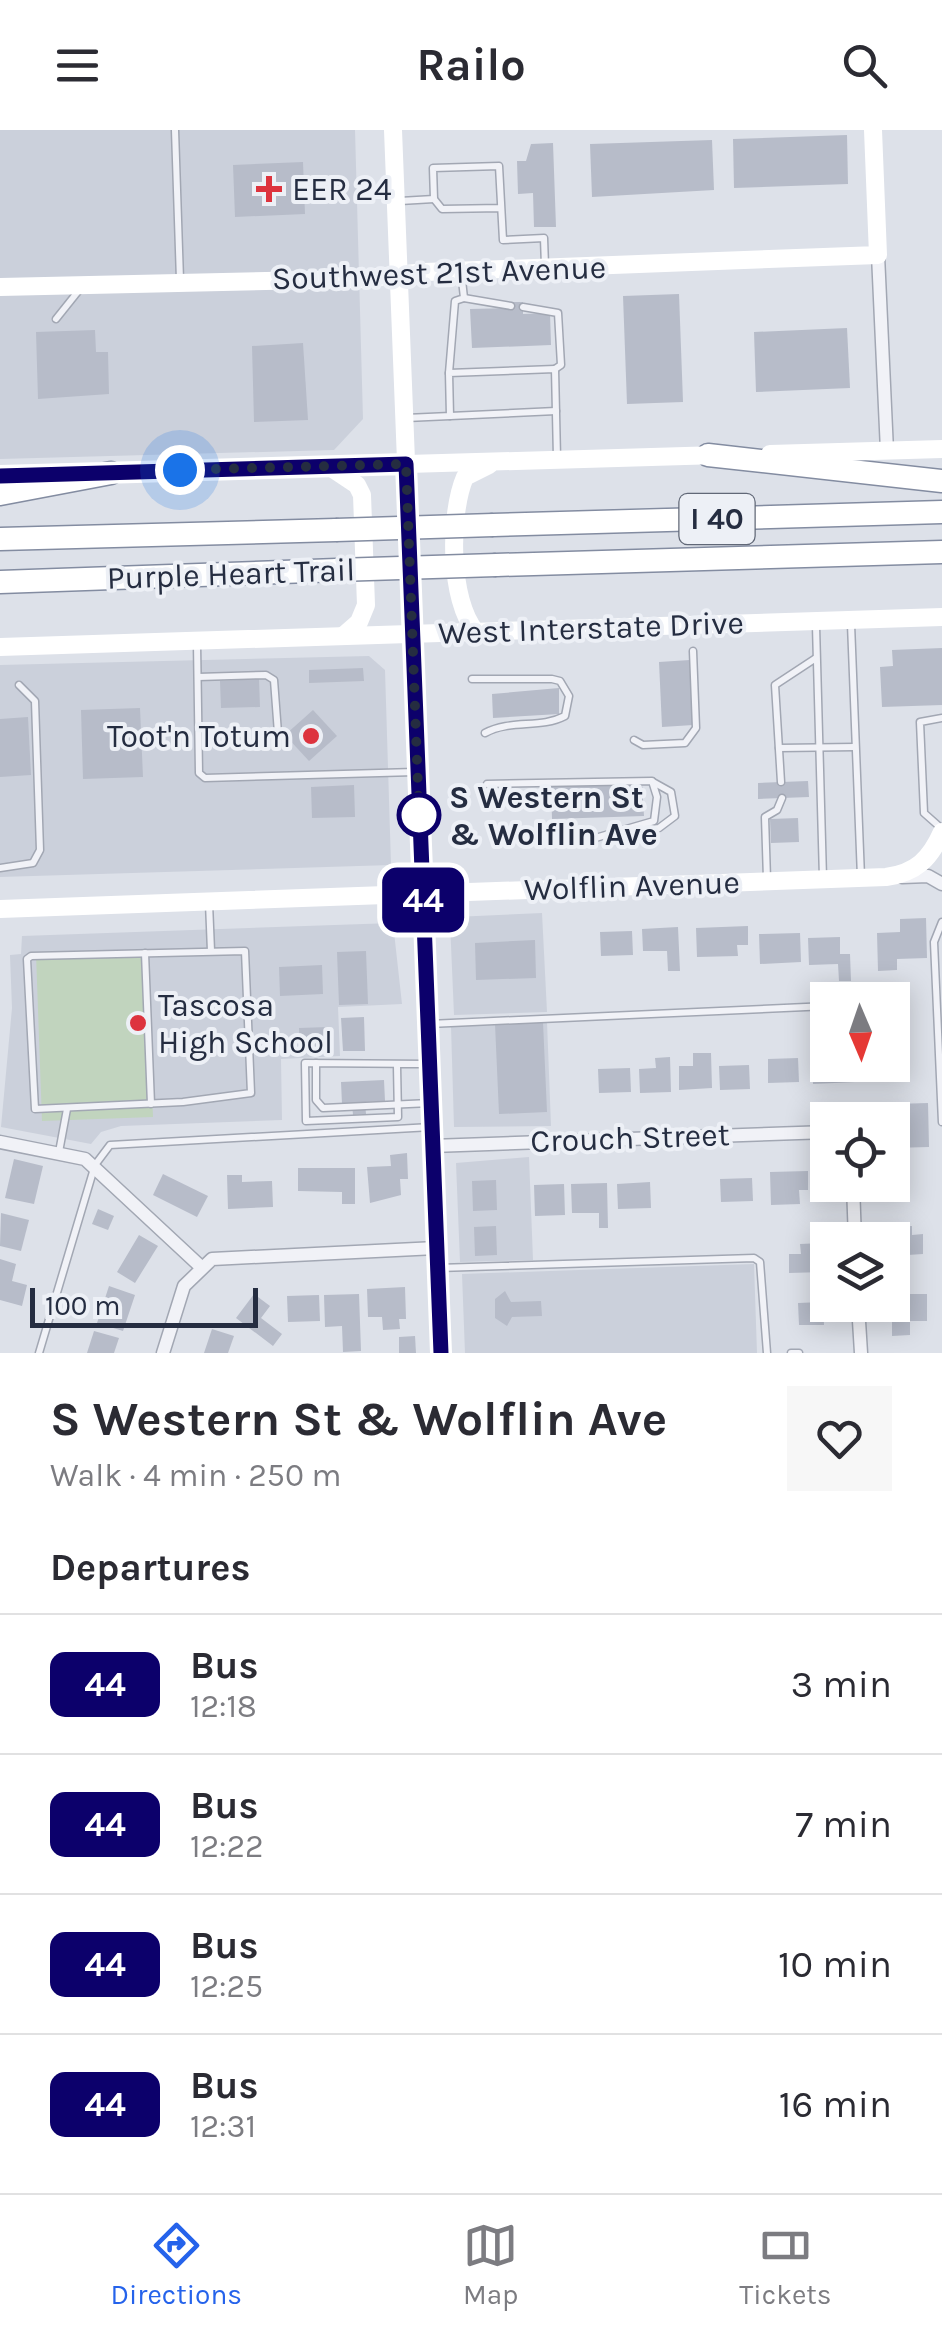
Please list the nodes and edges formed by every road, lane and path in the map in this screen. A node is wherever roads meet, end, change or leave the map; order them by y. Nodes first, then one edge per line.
1 (175, 130) edge
2 (393, 130) edge
3 (873, 130) edge
4 (434, 199) junction
5 (396, 201) junction
6 (501, 208) junction
7 (878, 256) junction
8 (546, 268) junction
9 (461, 270) junction
10 (398, 275) junction
11 (180, 281) junction
12 (84, 284) junction
13 (0, 288) edge
14 (464, 298) junction
15 (511, 306) dead end
16 (523, 308) dead end
17 (56, 319) dead end
18 (555, 369) junction
19 (448, 372) junction
20 (556, 412) junction
21 (450, 416) junction
22 (404, 418) junction
23 (942, 449) edge
24 (887, 450) junction
25 (708, 455) junction
26 (557, 460) junction
27 (504, 461) junction
28 (406, 464) junction
29 (329, 466) junction
30 (111, 472) junction
31 (0, 476) edge
32 (942, 481) edge
33 (0, 494) edge
34 (942, 512) edge
35 (0, 540) edge
36 (942, 552) edge
37 (0, 582) edge
38 (942, 617) edge
39 (850, 619) junction
40 (816, 620) junction
41 (476, 632) junction
42 (411, 634) junction
43 (342, 636) junction
44 (196, 641) junction
45 (0, 648) edge
46 (693, 651) dead end
47 (816, 658) junction
48 (198, 676) junction
49 (472, 680) dead end
50 (19, 686) dead end
51 (942, 718) edge
52 (278, 732) dead end
53 (486, 734) dead end
54 (634, 740) dead end
55 (856, 747) junction
56 (779, 748) junction
57 (820, 748) junction
58 (416, 772) junction
59 (652, 781) junction
60 (781, 782) dead end
61 (488, 784) dead end
62 (782, 798) dead end
63 (942, 830) edge
64 (627, 832) junction
65 (585, 841) dead end
66 (0, 868) edge
67 (886, 877) junction
68 (861, 878) junction
69 (824, 879) junction
70 (767, 881) junction
71 (942, 884) edge
72 (422, 893) junction
73 (210, 902) junction
74 (0, 909) edge
75 (942, 922) edge
76 (211, 951) junction
77 (145, 954) junction
78 (810, 1007) edge
79 (428, 1024) junction
80 (316, 1062) junction
81 (429, 1064) junction
82 (398, 1066) junction
83 (431, 1102) junction
84 (151, 1104) junction
85 (399, 1104) junction
86 (67, 1109) junction
87 (942, 1122) edge
88 (810, 1132) edge
89 (432, 1136) junction
90 (0, 1142) edge
91 (59, 1152) junction
92 (95, 1165) junction
93 (436, 1248) junction
94 (200, 1266) junction
95 (437, 1268) junction
96 (859, 1322) edge
97 (39, 1353) edge
98 (162, 1353) edge
99 (441, 1353) edge
100 (767, 1353) edge
101 (791, 1353) edge
102 (799, 1353) edge
103 (862, 1353) edge

1 - 11 lane
2 - 5 main road
3 - 7 main road
4 - 5 lane
4 - 6 lane
4 - 6 lane
5 - 10 main road
6 - 8 lane
7 - 8 main road, Southwest 21st Avenue
7 - 24 street
8 - 9 main road, Southwest 21st Avenue
9 - 10 main road, Southwest 21st Avenue
9 - 14 lane
10 - 11 main road, Southwest 21st Avenue
10 - 22 main road
11 - 12 main road, Southwest 21st Avenue
12 - 13 main road, Southwest 21st Avenue
12 - 17 lane
14 - 15 lane
14 - 19 lane
16 - 18 lane
18 - 19 lane
18 - 20 lane
19 - 21 lane
20 - 21 lane
20 - 26 lane
21 - 22 lane
22 - 28 main road
23 - 24 main road
24 - 25 main road
25 - 26 main road
25 - 32 highway
26 - 27 main road
27 - 28 main road
27 - 41 main road
28 - 29 main road
28 - 42 main road
29 - 30 main road
29 - 43 main road
30 - 31 main road
30 - 33 highway
34 - 35 highway, Purple Heart Trail / I 40, bridge
36 - 37 highway, Purple Heart Trail / I 40, bridge
38 - 39 main road, West Interstate Drive
39 - 40 main road, West Interstate Drive
39 - 55 lane
40 - 41 main road, West Interstate Drive
40 - 47 lane
41 - 42 main road, West Interstate Drive
42 - 43 main road, West Interstate Drive
42 - 58 main road
43 - 44 main road, West Interstate Drive
44 - 45 main road, West Interstate Drive
44 - 48 lane
46 - 54 lane
47 - 56 lane
47 - 57 lane
48 - 52 lane
48 - 58 lane
49 - 53 lane
50 - 66 lane
51 - 63 lane
55 - 57 lane
55 - 68 lane
56 - 57 lane
56 - 60 lane
57 - 69 lane
58 - 72 main road
59 - 61 lane
59 - 64 lane
59 - 64 lane
62 - 70 lane
63 - 67 main road, Wolflin Avenue
64 - 65 lane
67 - 68 main road, Wolflin Avenue
67 - 71 street
68 - 69 main road, Wolflin Avenue
69 - 70 main road, Wolflin Avenue
70 - 72 main road, Wolflin Avenue
72 - 73 main road, Wolflin Avenue
72 - 79 main road
73 - 74 main road, Wolflin Avenue
73 - 76 lane
75 - 87 lane
76 - 77 lane
76 - 84 lane
77 - 84 lane
77 - 86 lane
78 - 79 lane
79 - 81 main road
80 - 82 lane
80 - 85 lane
80 - 85 lane
81 - 82 lane
81 - 83 main road
82 - 85 lane
83 - 85 lane
83 - 89 main road
84 - 86 lane
86 - 91 lane
88 - 89 street, Crouch Street
89 - 92 lane
89 - 93 main road
90 - 91 street
91 - 92 street
92 - 94 street
92 - 97 lane
93 - 94 street
93 - 95 main road
94 - 98 street
95 - 99 main road
95 - 100 lane
96 - 103 street
101 - 102 lane

